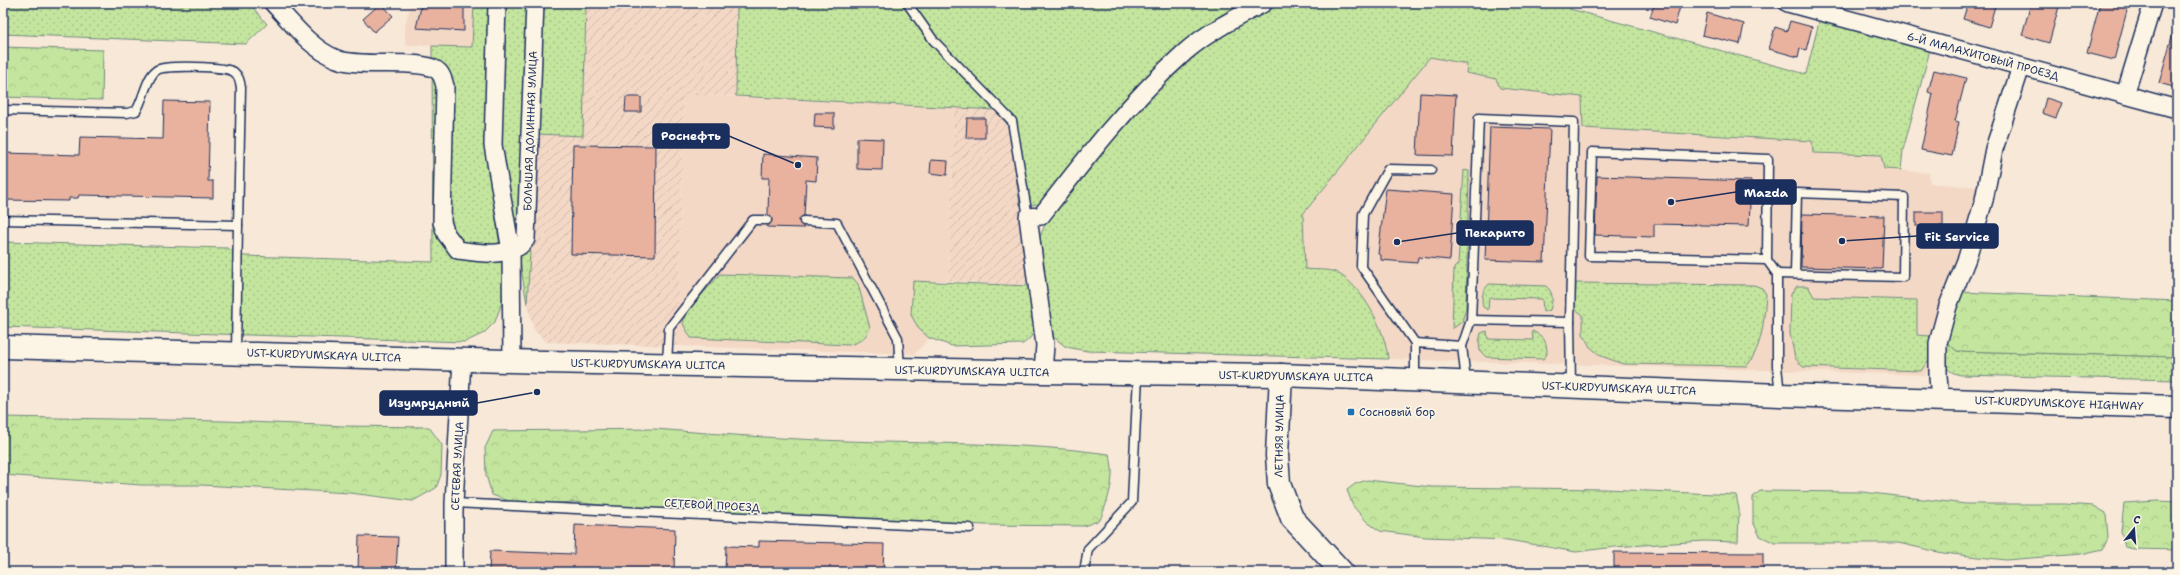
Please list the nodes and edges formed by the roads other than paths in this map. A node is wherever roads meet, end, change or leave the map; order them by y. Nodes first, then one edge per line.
1 (273, 3) edge
2 (497, 3) edge
3 (535, 3) edge
4 (907, 3) edge
5 (1264, 3) edge
6 (1788, 3) edge
7 (2153, 3) edge
8 (2021, 67) junction
9 (2125, 95) junction
10 (2177, 109) edge
11 (3, 110) edge
12 (1431, 170) dead end
13 (1028, 217) junction
14 (3, 220) edge
15 (768, 220) dead end
16 (804, 222) dead end
17 (238, 225) junction
18 (511, 251) junction
19 (1767, 260) junction
20 (1777, 274) junction
21 (1795, 274) junction
22 (1471, 320) junction
23 (1570, 322) junction
24 (1415, 343) junction
25 (1462, 346) junction
26 (3, 347) edge
27 (236, 353) junction
28 (462, 360) junction
29 (512, 360) junction
30 (667, 364) junction
31 (900, 370) junction
32 (1044, 372) junction
33 (1139, 372) junction
34 (1281, 375) junction
35 (1416, 379) junction
36 (1466, 381) junction
37 (1571, 386) junction
38 (1780, 395) junction
39 (1940, 398) junction
40 (2177, 407) edge
41 (454, 503) junction
42 (970, 528) dead end
43 (454, 572) edge
44 (1084, 572) edge
45 (1342, 572) edge

1 - 18 street
2 - 18 street, БОЛЬШАЯ ДОЛИННАЯ УЛИЦА
3 - 18 street, БОЛЬШАЯ ДОЛИННАЯ УЛИЦА
4 - 13 lane
5 - 13 street
6 - 8 street, 6-Й МАЛАХИТОВЫЙ ПРОЕЗД
7 - 9 street
8 - 9 street, 6-Й МАЛАХИТОВЫЙ ПРОЕЗД
8 - 39 street
9 - 10 street, 6-Й МАЛАХИТОВЫЙ ПРОЕЗД
11 - 17 lane
12 - 24 lane
13 - 32 street
14 - 17 lane
15 - 30 lane
16 - 31 lane
17 - 27 lane
18 - 29 street, БОЛЬШАЯ ДОЛИННАЯ УЛИЦА
19 - 19 lane
19 - 20 lane
20 - 21 lane
20 - 38 lane
21 - 21 lane
22 - 23 lane
22 - 23 lane
22 - 25 lane
23 - 37 lane
24 - 25 lane
24 - 35 lane
25 - 36 lane
26 - 27 main road, UST-KURDYUMSKAYA ULITCA
27 - 28 main road, UST-KURDYUMSKAYA ULITCA
28 - 29 main road, UST-KURDYUMSKAYA ULITCA
28 - 41 street, СЕТЕВАЯ УЛИЦА
29 - 30 main road, UST-KURDYUMSKAYA ULITCA
30 - 31 main road, UST-KURDYUMSKAYA ULITCA
31 - 32 main road, UST-KURDYUMSKAYA ULITCA
32 - 33 main road, UST-KURDYUMSKAYA ULITCA
33 - 34 main road, UST-KURDYUMSKAYA ULITCA
33 - 44 lane
34 - 35 main road, UST-KURDYUMSKAYA ULITCA
34 - 45 main road, ЛЕТНЯЯ УЛИЦА
35 - 36 main road, UST-KURDYUMSKAYA ULITCA
36 - 37 main road, UST-KURDYUMSKAYA ULITCA
37 - 38 main road, UST-KURDYUMSKAYA ULITCA
38 - 39 main road, UST-KURDYUMSKAYA ULITCA
39 - 40 main road, UST-KURDYUMSKOYE HIGHWAY
41 - 42 lane, СЕТЕВОЙ ПРОЕЗД
41 - 43 street, СЕТЕВАЯ УЛИЦА

